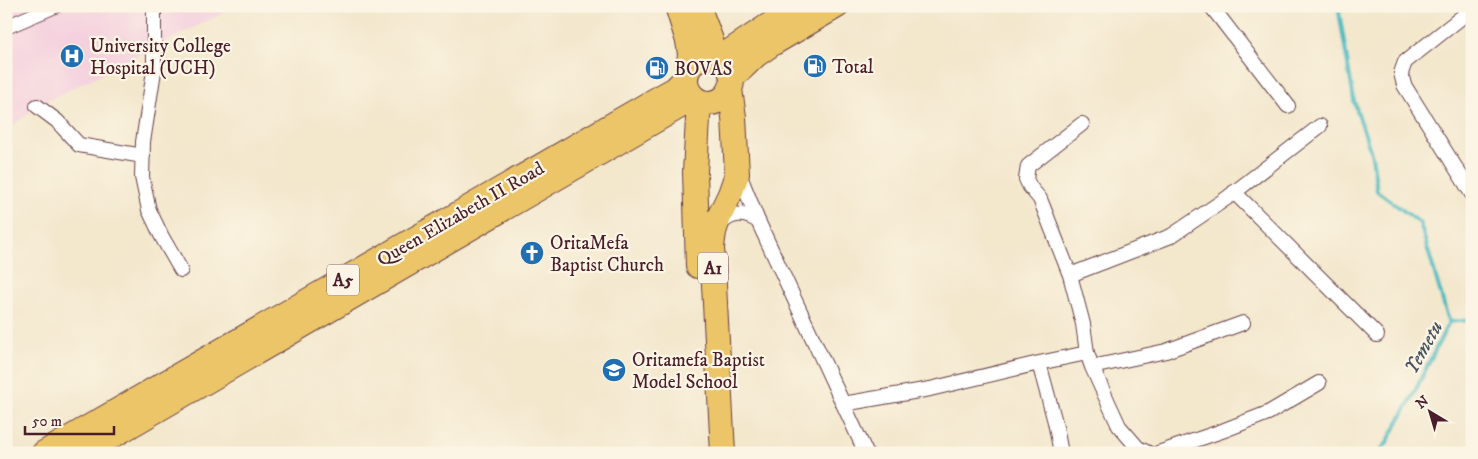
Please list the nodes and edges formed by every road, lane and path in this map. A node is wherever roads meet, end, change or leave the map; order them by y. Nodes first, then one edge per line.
1 (55, 6) edge
2 (154, 6) edge
3 (677, 6) edge
4 (698, 6) edge
5 (800, 6) edge
6 (837, 6) edge
7 (1211, 6) edge
8 (1472, 9) edge
9 (6, 27) edge
10 (716, 58) junction
11 (731, 84) junction
12 (692, 87) junction
13 (37, 106) dead end
14 (1288, 106) dead end
15 (647, 115) junction
16 (1082, 124) dead end
17 (1320, 126) dead end
18 (143, 156) junction
19 (737, 168) junction
20 (1234, 192) junction
21 (1472, 194) edge
22 (758, 221) junction
23 (714, 232) junction
24 (181, 270) dead end
25 (1070, 275) junction
26 (1243, 323) dead end
27 (1377, 335) dead end
28 (1087, 353) junction
29 (1039, 363) junction
30 (1092, 367) junction
31 (1319, 383) dead end
32 (844, 404) junction
33 (44, 453) edge
34 (83, 453) edge
35 (709, 453) edge
36 (723, 453) edge
37 (866, 453) edge
38 (1062, 453) edge
39 (1148, 453) edge
40 (1158, 453) edge

1 - 9 street
2 - 18 street
3 - 12 highway, A1
4 - 10 highway
5 - 10 highway
6 - 11 highway
7 - 14 street
8 - 21 street
10 - 11 highway
10 - 12 highway
11 - 12 highway
11 - 19 highway, A1
12 - 15 highway, A5
12 - 35 highway, A1
13 - 18 street
15 - 33 highway, Queen Elizabeth II Road / A5
15 - 34 highway, Queen Elizabeth II Road / A5
16 - 25 street
17 - 20 street
18 - 24 street
19 - 22 street
19 - 23 highway, A1
20 - 25 street
20 - 27 street
22 - 23 street
22 - 32 street
23 - 36 highway, A1
25 - 28 street
26 - 30 street
28 - 29 street
28 - 30 street
29 - 32 street
29 - 38 street
30 - 39 street
31 - 40 street
32 - 37 street

